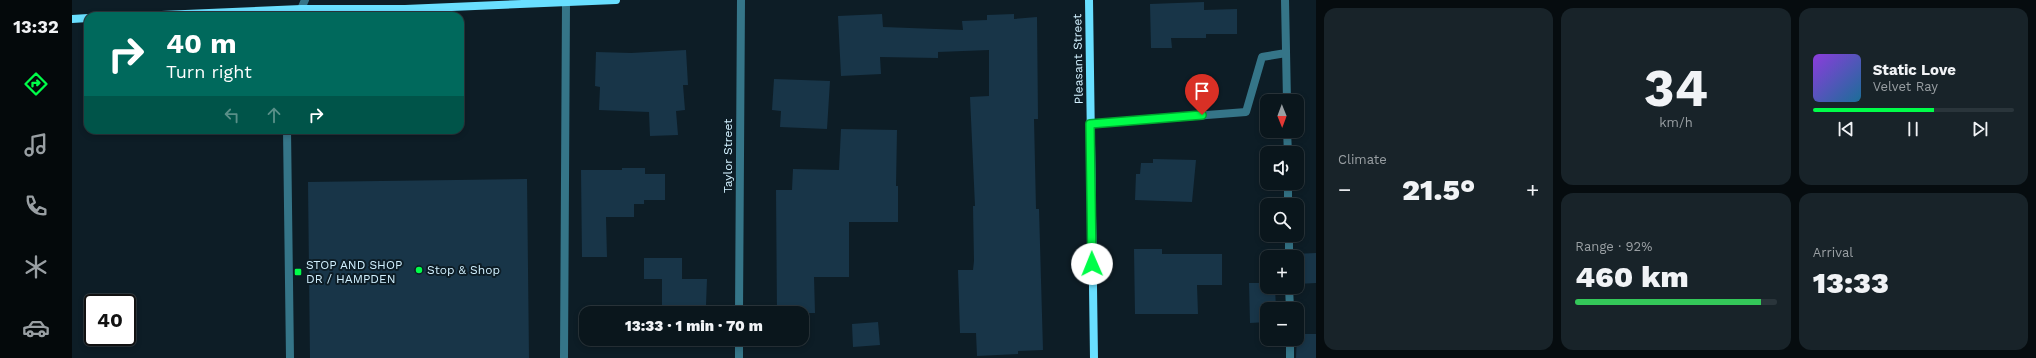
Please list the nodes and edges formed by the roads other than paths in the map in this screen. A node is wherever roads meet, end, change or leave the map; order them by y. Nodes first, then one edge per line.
1 (305, 0) edge
2 (616, 0) edge
3 (741, 0) edge
4 (1089, 0) edge
5 (1286, 0) edge
6 (592, 1) edge
7 (566, 3) junction
8 (299, 12) edge
9 (325, 12) edge
10 (84, 18) edge
11 (72, 19) edge
12 (1286, 53) junction
13 (1287, 94) edge
14 (1090, 124) junction
15 (287, 134) edge
16 (739, 306) edge
17 (739, 346) edge
18 (1290, 346) edge
19 (290, 358) edge
20 (564, 358) edge
21 (739, 358) edge
22 (1094, 358) edge
23 (1290, 358) edge

1 - 8 street
2 - 6 main road
3 - 16 street, Taylor Street
4 - 14 main road, Pleasant Street
5 - 12 street
6 - 7 main road
7 - 9 main road
7 - 20 street
10 - 11 main road
12 - 13 street
12 - 14 street
14 - 22 main road, Pleasant Street
15 - 19 street
17 - 21 street
18 - 23 street

